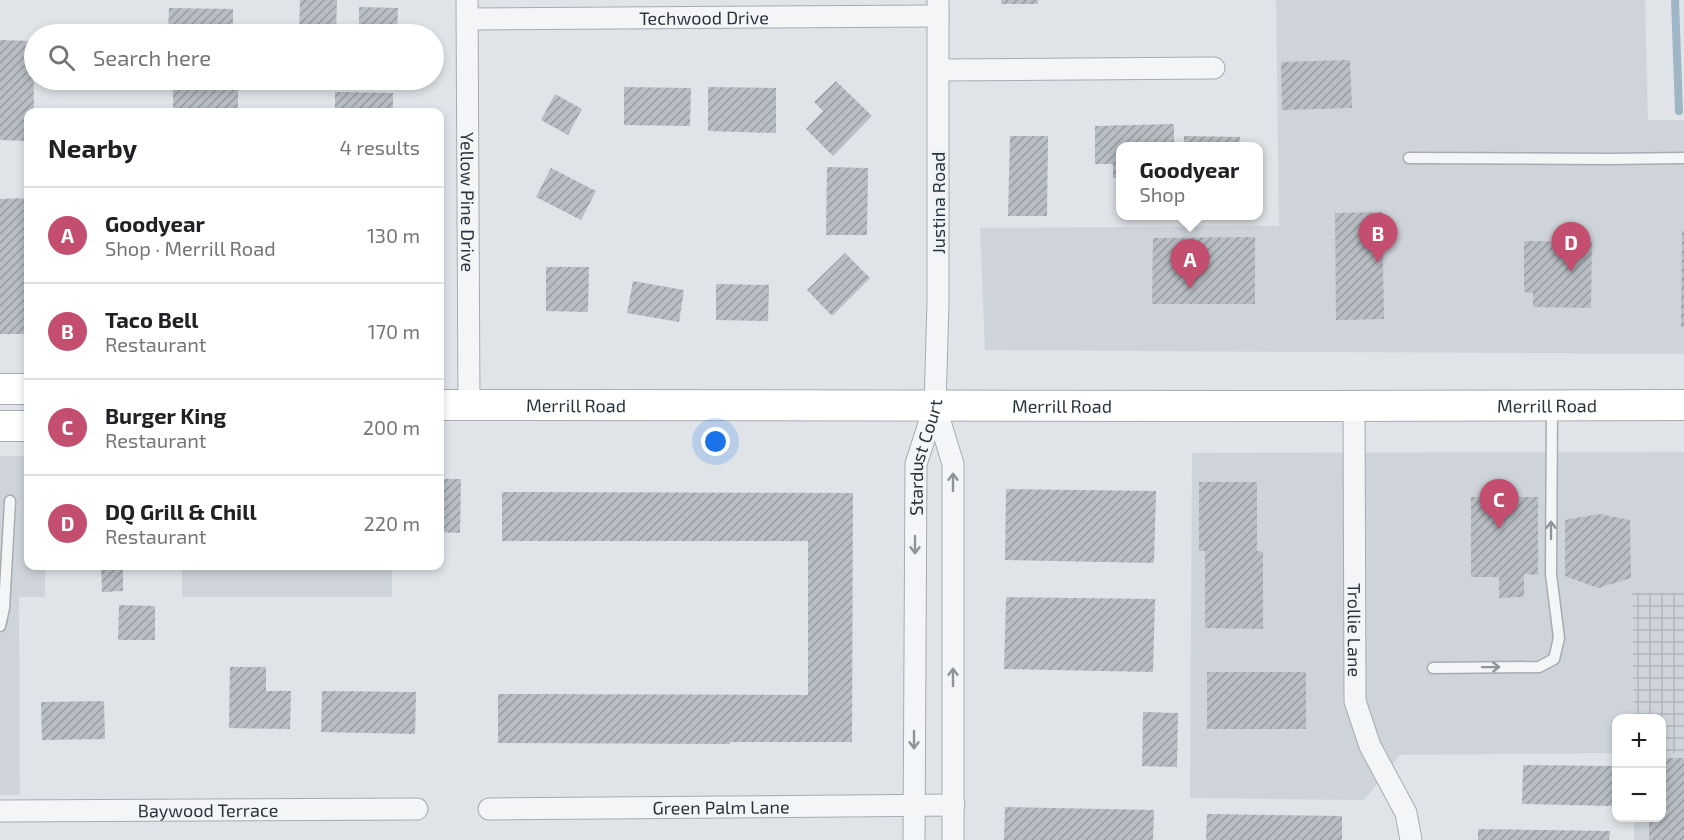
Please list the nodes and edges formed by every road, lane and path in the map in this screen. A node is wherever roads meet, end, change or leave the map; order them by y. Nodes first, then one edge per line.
1 (938, 8) edge
2 (468, 9) edge
3 (1214, 68) dead end
4 (939, 70) junction
5 (1409, 158) dead end
6 (1684, 158) edge
7 (24, 389) edge
8 (0, 390) edge
9 (444, 405) edge
10 (470, 405) junction
11 (934, 405) junction
12 (1684, 405) edge
13 (1354, 406) junction
14 (1552, 406) junction
15 (0, 426) edge
16 (24, 426) edge
17 (10, 501) dead end
18 (0, 626) edge
19 (1433, 668) dead end
20 (954, 805) junction
21 (913, 806) junction
22 (417, 809) dead end
23 (489, 809) dead end
24 (0, 811) edge
25 (914, 840) edge
26 (953, 840) edge
27 (1411, 840) edge

1 - 2 street, Techwood Drive
1 - 4 street, Justina Road
2 - 10 street, Yellow Pine Drive
3 - 4 street
4 - 11 street, Justina Road
5 - 6 lane
7 - 8 main road
9 - 10 main road, Merrill Road
10 - 11 main road, Merrill Road
11 - 13 main road, Merrill Road
20 -> 11 street, Stardust Court
11 -> 21 street, Stardust Court
12 - 14 main road, Merrill Road
13 - 14 main road, Merrill Road
13 - 27 street, Trollie Lane
19 -> 14 lane
15 - 16 main road
17 - 18 lane
20 - 21 street, Green Palm Lane
20 - 26 street, Stardust Court
21 - 23 street, Green Palm Lane
21 - 25 street, Stardust Court
22 - 24 street, Baywood Terrace

